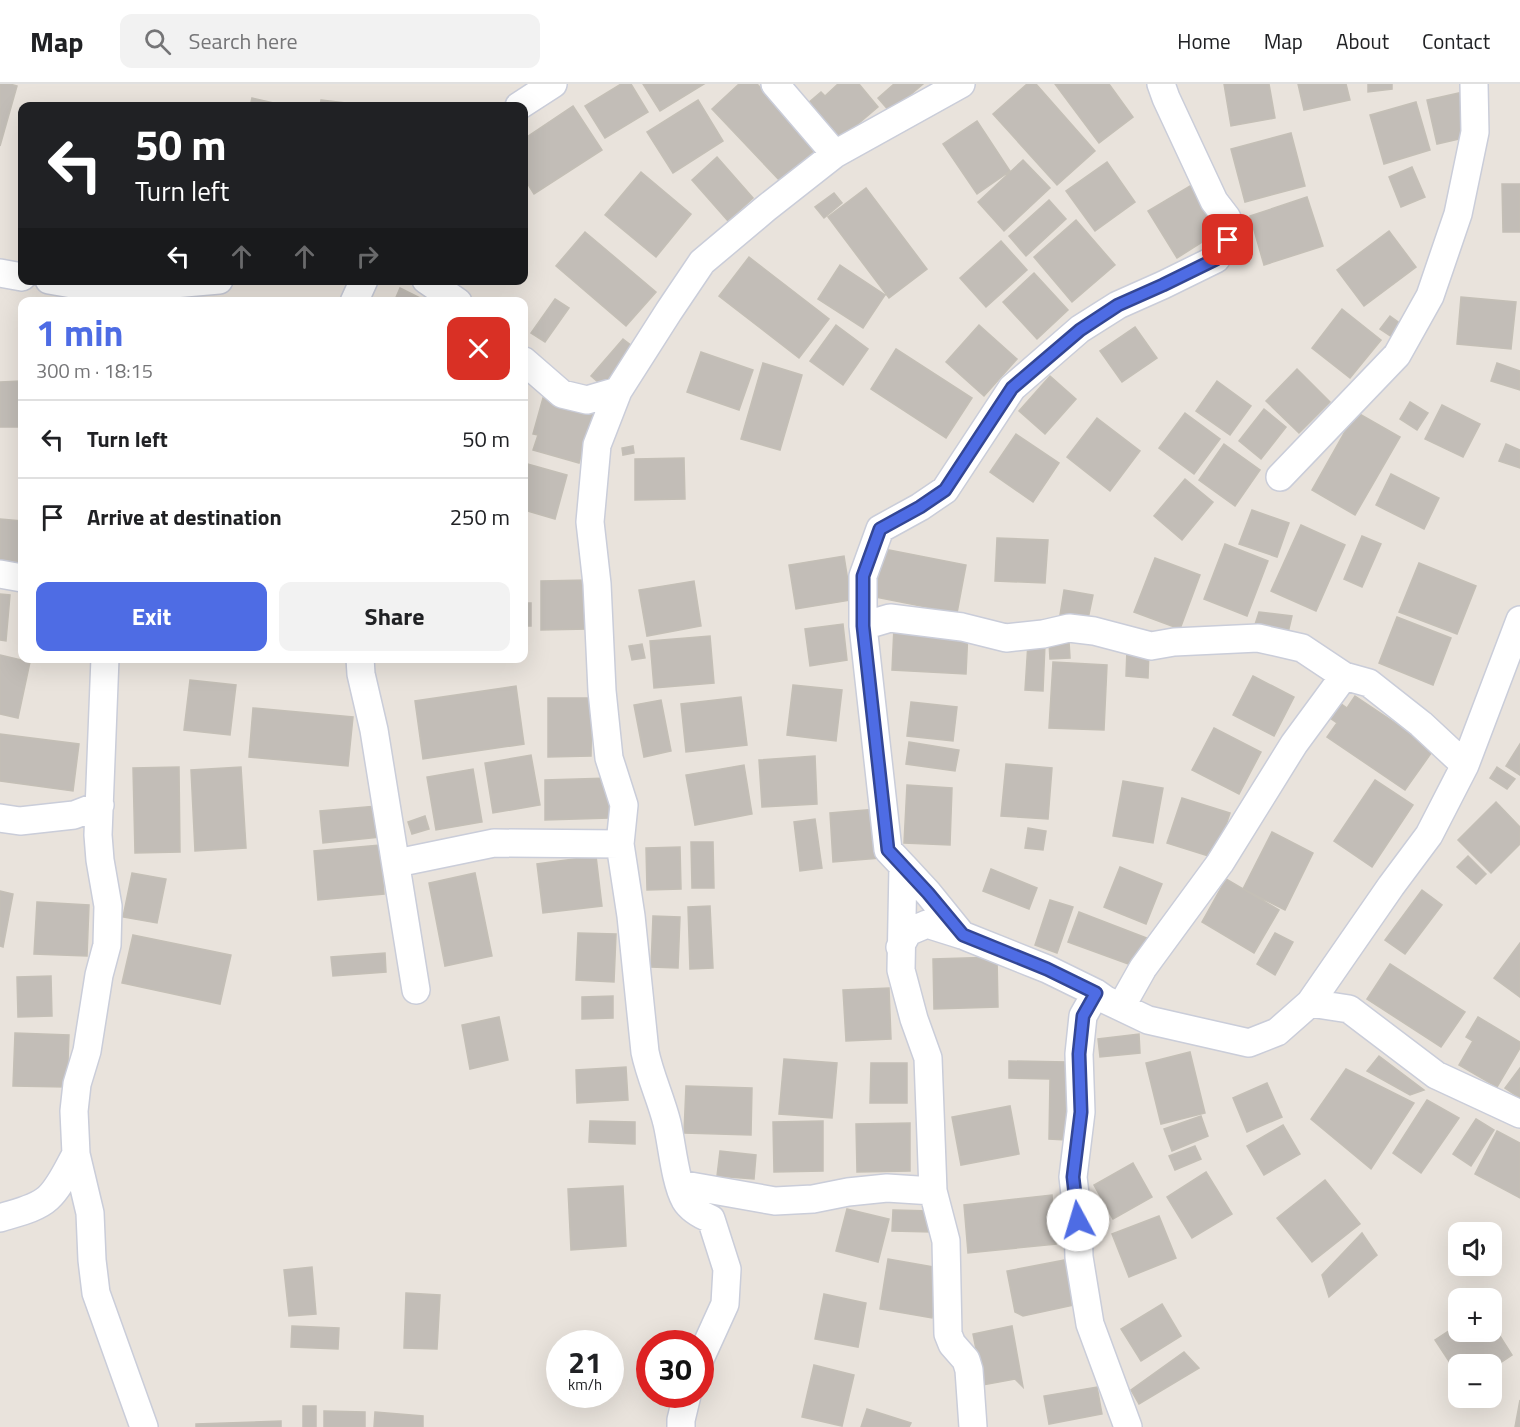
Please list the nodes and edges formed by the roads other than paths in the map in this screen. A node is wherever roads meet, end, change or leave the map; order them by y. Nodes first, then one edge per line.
1 (553, 84) edge
2 (776, 84) edge
3 (961, 84) edge
4 (1161, 84) edge
5 (1474, 84) edge
6 (525, 102) edge
7 (835, 154) junction
8 (0, 273) edge
9 (18, 276) edge
10 (64, 285) edge
11 (162, 285) edge
12 (433, 285) edge
13 (95, 295) edge
14 (451, 297) edge
15 (528, 364) edge
16 (618, 391) junction
17 (1280, 477) dead end
18 (0, 573) edge
19 (18, 577) edge
20 (1520, 620) edge
21 (863, 626) junction
22 (105, 663) edge
23 (360, 663) edge
24 (1344, 676) junction
25 (1465, 765) junction
26 (100, 805) junction
27 (0, 818) edge
28 (620, 844) junction
29 (397, 863) junction
30 (903, 866) junction
31 (963, 935) junction
32 (900, 947) junction
33 (416, 990) dead end
34 (1096, 993) junction
35 (1310, 1003) junction
36 (1121, 1007) junction
37 (1520, 1114) edge
38 (76, 1154) junction
39 (679, 1184) junction
40 (933, 1191) junction
41 (0, 1218) edge
42 (713, 1330) edge
43 (684, 1408) edge
44 (144, 1427) edge
45 (681, 1427) edge
46 (973, 1427) edge
47 (1128, 1427) edge

1 - 6 street
2 - 7 street
3 - 7 street
4 - 21 street
5 - 17 street
7 - 16 street
8 - 9 street
10 - 13 street
11 - 13 street
12 - 14 street
15 - 16 street
16 - 28 street
18 - 19 street
20 - 25 street
21 - 24 street
21 - 30 street
22 - 26 street
23 - 29 street
24 - 25 street
24 - 36 street
25 - 35 street
26 - 27 street
26 - 38 street
28 - 29 street
28 - 39 street
29 - 33 street
30 - 31 street
30 - 32 street
31 - 32 street
31 - 34 street
32 - 40 street
34 - 36 street
34 - 47 street
35 - 36 street
35 - 37 street
38 - 41 street
38 - 44 street
39 - 40 street
39 - 42 street
40 - 46 street
43 - 45 street

